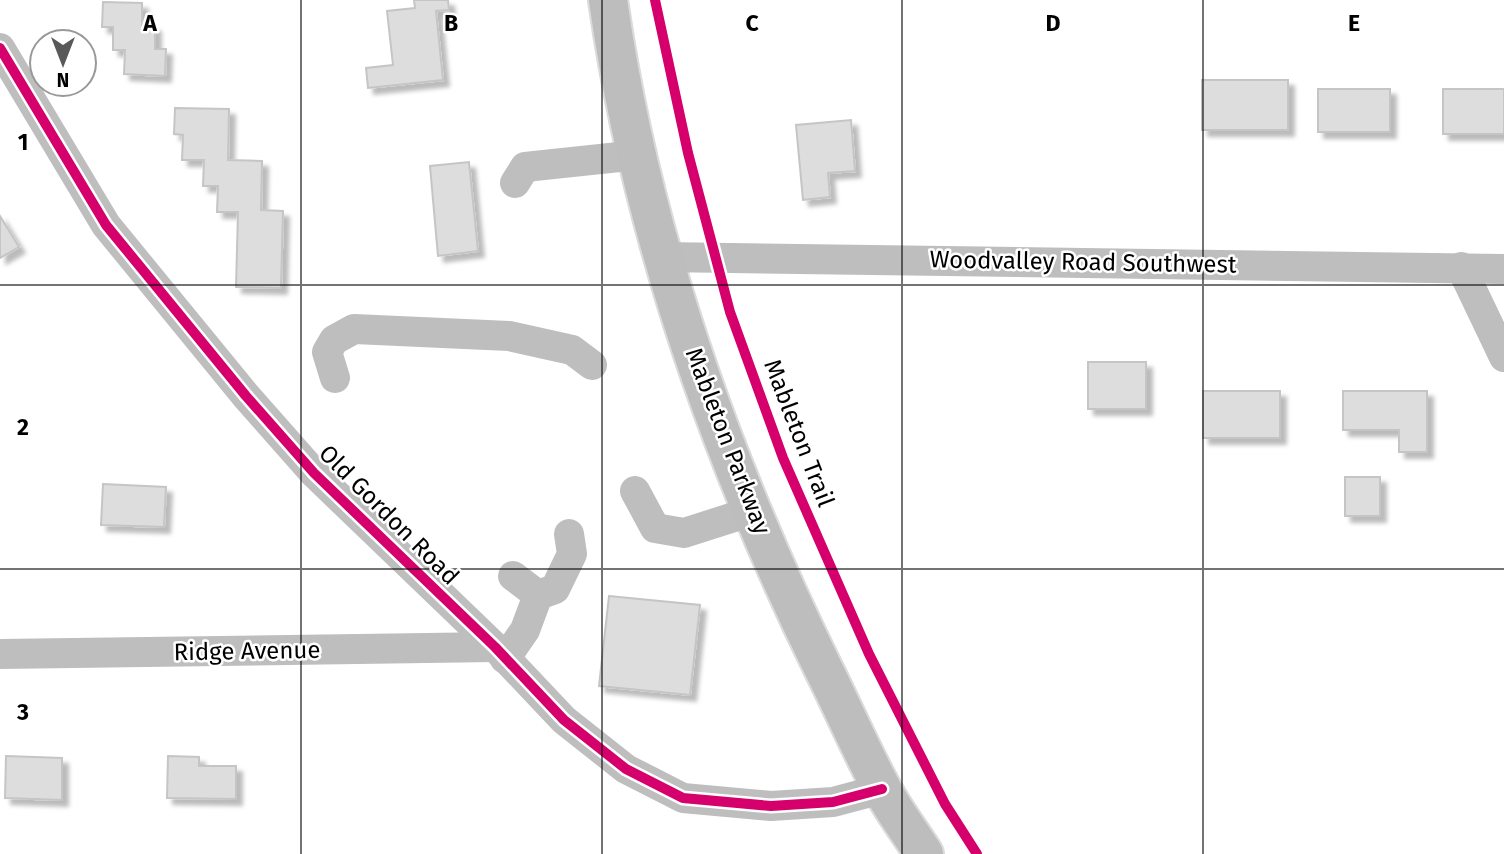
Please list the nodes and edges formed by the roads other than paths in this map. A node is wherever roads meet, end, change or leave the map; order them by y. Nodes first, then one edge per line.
1 (608, 0) edge
2 (0, 48) edge
3 (638, 155) junction
4 (515, 183) dead end
5 (662, 257) junction
6 (1461, 267) junction
7 (1504, 269) edge
8 (1504, 357) edge
9 (592, 365) dead end
10 (335, 378) dead end
11 (635, 491) dead end
12 (753, 512) junction
13 (569, 534) dead end
14 (513, 576) dead end
15 (538, 594) junction
16 (500, 653) junction
17 (0, 654) edge
18 (882, 789) junction
19 (924, 854) edge

1 - 3 main road, Mableton Parkway
2 - 16 street, Old Gordon Road
3 - 4 street
3 - 5 main road, Mableton Parkway
5 - 6 street, Woodvalley Road Southwest
5 - 12 main road, Mableton Parkway
6 - 7 street, Woodvalley Road Southwest
6 - 8 street
9 - 10 street
11 - 12 street
12 - 18 main road, Mableton Parkway
13 - 15 street
14 - 15 street
15 - 16 street
16 - 17 street, Ridge Avenue
16 - 18 street, Old Gordon Road
18 - 19 main road, Mableton Parkway

